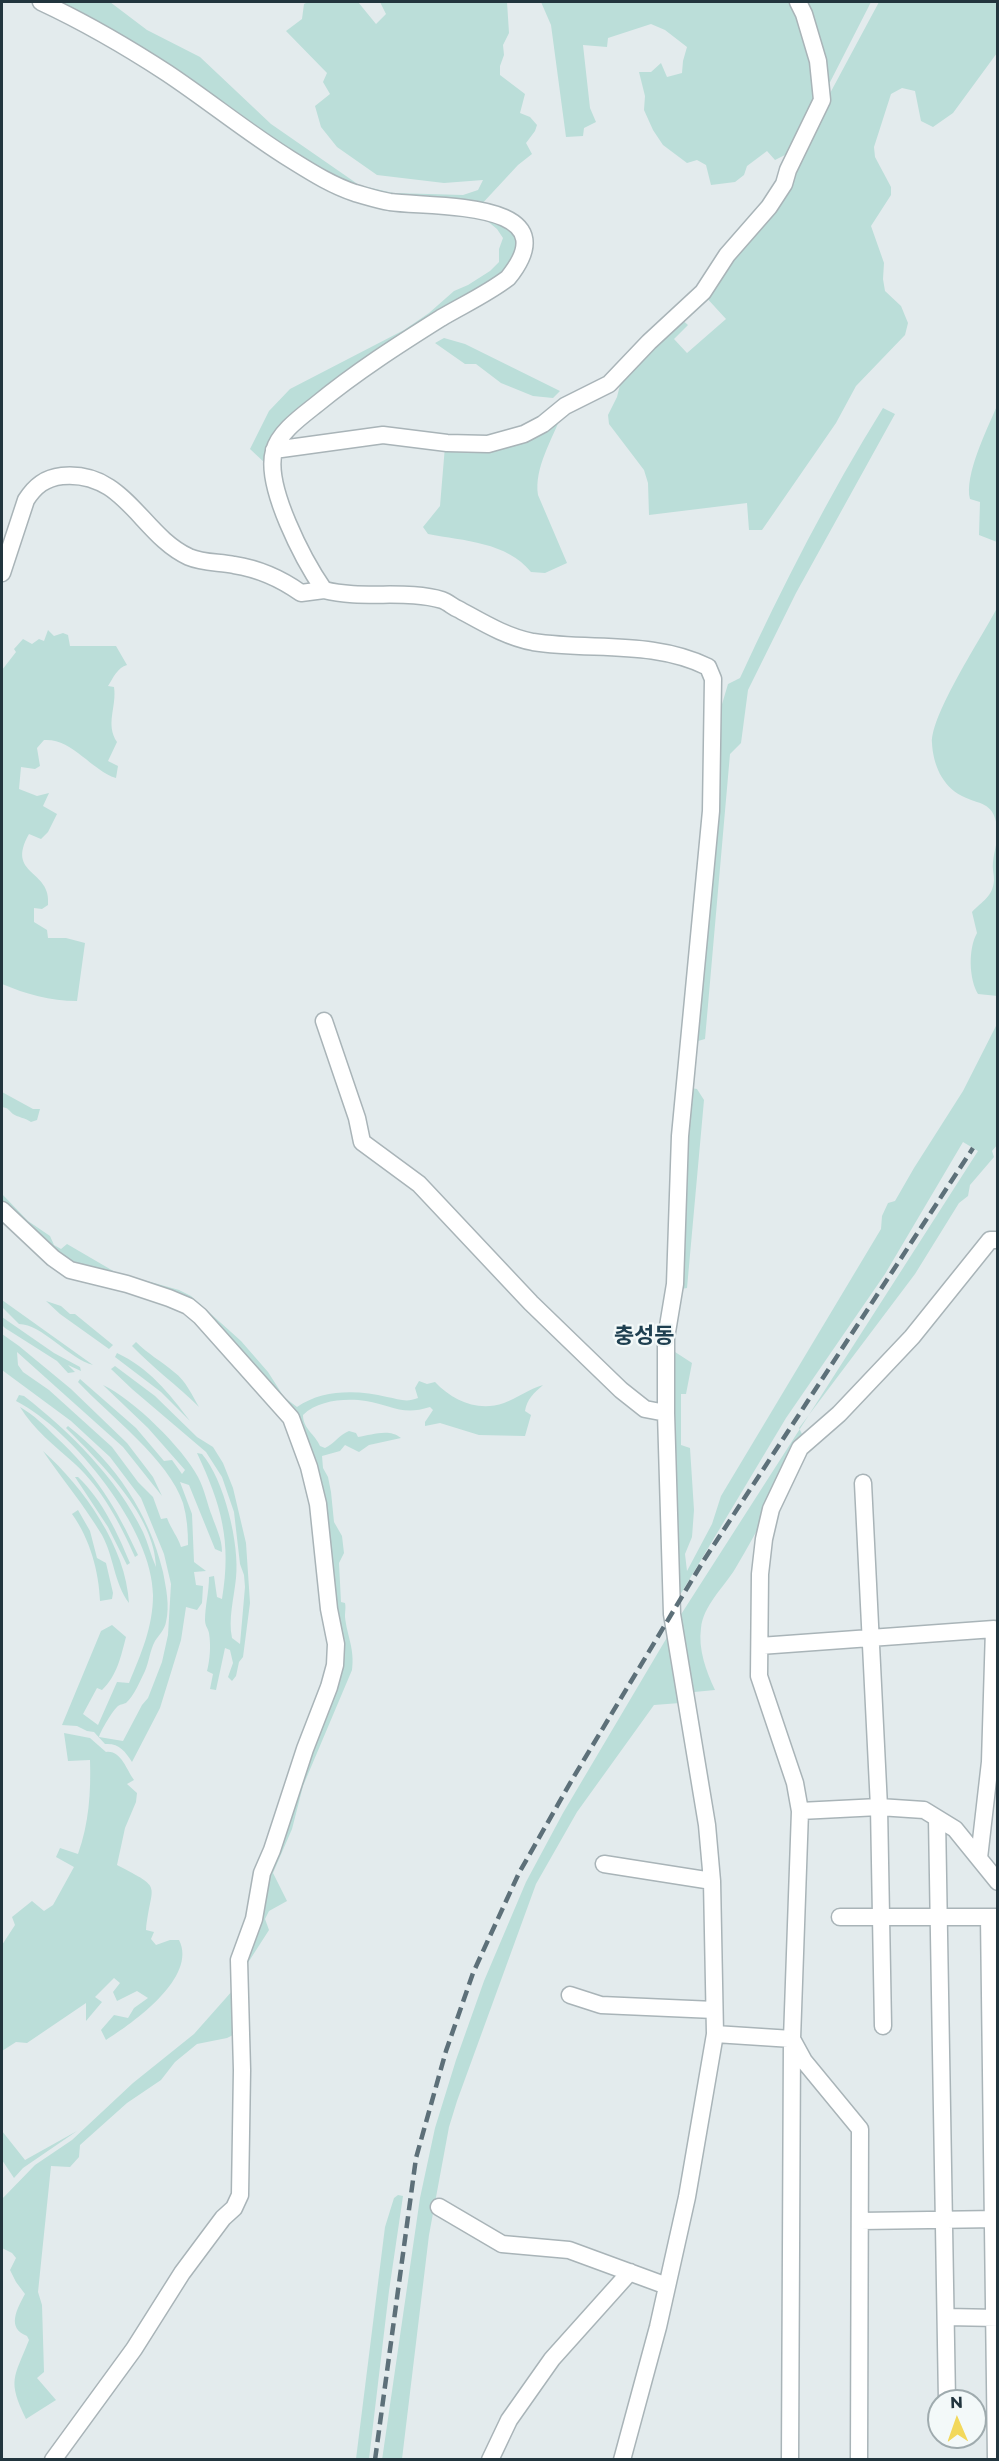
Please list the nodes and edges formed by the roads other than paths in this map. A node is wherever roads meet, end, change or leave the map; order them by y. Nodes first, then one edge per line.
1 (41, 2) edge
2 (798, 2) edge
3 (274, 450) junction
4 (2, 573) edge
5 (324, 590) junction
6 (324, 1021) dead end
7 (2, 1210) edge
8 (998, 1240) edge
9 (666, 1413) junction
10 (863, 1483) dead end
11 (871, 1639) junction
12 (760, 1646) junction
13 (879, 1807) junction
14 (800, 1811) junction
15 (937, 1818) junction
16 (978, 1858) junction
17 (604, 1864) dead end
18 (712, 1881) junction
19 (998, 1882) edge
20 (840, 1917) dead end
21 (880, 1917) junction
22 (940, 1917) junction
23 (993, 1917) edge
24 (570, 1995) dead end
25 (714, 2010) junction
26 (883, 2026) dead end
27 (715, 2034) junction
28 (792, 2039) junction
29 (439, 2207) dead end
30 (995, 2219) edge
31 (944, 2220) junction
32 (860, 2221) junction
33 (630, 2272) junction
34 (667, 2286) junction
35 (946, 2317) junction
36 (995, 2318) edge
37 (947, 2389) edge
38 (53, 2460) edge
39 (490, 2460) edge
40 (622, 2460) edge
41 (790, 2460) edge
42 (859, 2460) edge
43 (996, 2460) edge

1 - 3 street
2 - 3 street
3 - 5 street
4 - 5 street
5 - 9 street
6 - 9 street
7 - 38 street
8 - 12 street
9 - 18 street
10 - 11 street
11 - 12 street
11 - 13 street
11 - 16 street
12 - 14 street
13 - 14 street
13 - 15 street
13 - 21 street
14 - 28 street
15 - 16 street
15 - 22 street
16 - 19 street
17 - 18 street
18 - 25 street
20 - 21 street
21 - 22 street
21 - 26 street
22 - 23 street
22 - 31 street
23 - 30 street
24 - 25 street
25 - 27 street
27 - 28 street
27 - 34 street
28 - 32 street
28 - 41 street
29 - 33 street
30 - 31 street
30 - 36 street
31 - 32 street
31 - 35 street
32 - 42 street
33 - 34 street
33 - 39 street
34 - 40 street
35 - 36 street
35 - 37 street
36 - 43 street

